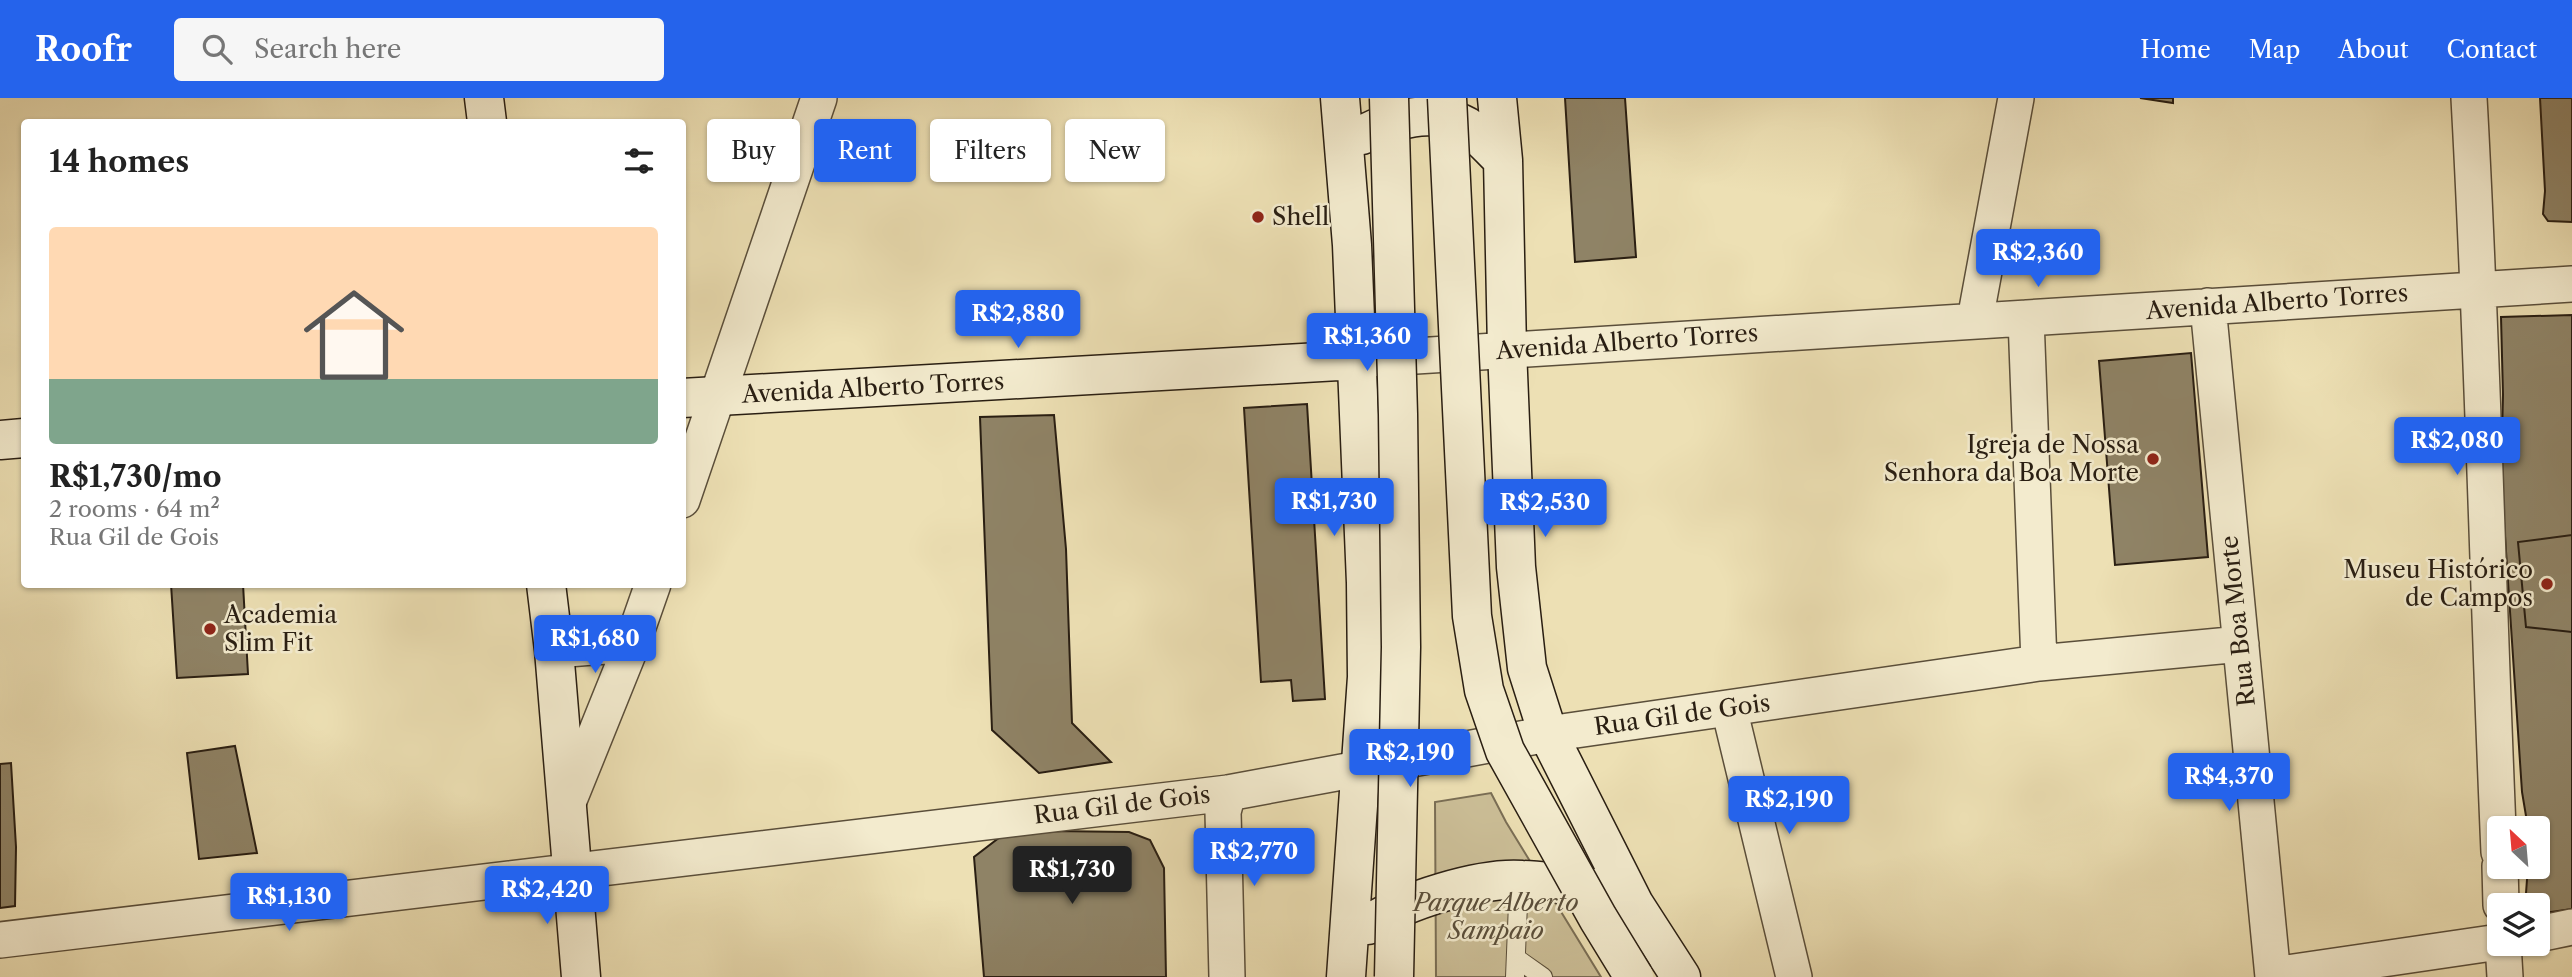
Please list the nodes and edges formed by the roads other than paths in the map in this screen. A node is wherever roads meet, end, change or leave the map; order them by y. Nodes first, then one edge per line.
1 (484, 98) edge
2 (819, 98) edge
3 (1340, 98) edge
4 (1389, 98) edge
5 (1447, 98) edge
6 (1497, 98) edge
7 (2016, 98) edge
8 (2469, 98) edge
9 (487, 119) edge
10 (1346, 154) junction
11 (1503, 159) junction
12 (2572, 284) edge
13 (2480, 289) junction
14 (2208, 306) junction
15 (2026, 317) junction
16 (1975, 320) junction
17 (1507, 349) junction
18 (1356, 360) junction
19 (700, 397) edge
20 (21, 438) edge
21 (0, 440) edge
22 (686, 477) edge
23 (546, 588) edge
24 (652, 588) edge
25 (632, 644) junction
26 (2241, 644) junction
27 (554, 650) junction
28 (2039, 663) junction
29 (1729, 708) junction
30 (1548, 734) junction
31 (1362, 770) junction
32 (1228, 793) junction
33 (567, 805) junction
34 (2497, 816) edge
35 (572, 870) junction
36 (1520, 879) junction
37 (1634, 904) junction
38 (2572, 927) edge
39 (2550, 932) edge
40 (1348, 938) junction
41 (0, 940) edge
42 (2487, 945) edge
43 (2503, 956) edge
44 (1516, 958) junction
45 (2273, 976) edge
46 (581, 977) edge
47 (1227, 977) edge
48 (1346, 977) edge
49 (1394, 977) edge
50 (1515, 977) edge
51 (1543, 977) edge
52 (1634, 977) edge
53 (1681, 977) edge
54 (1794, 977) edge
55 (2505, 977) edge

1 - 9 main road
2 - 19 street
3 - 10 main road
4 - 49 main road, bridge
5 - 52 main road, bridge
6 - 11 main road
7 - 16 street
8 - 13 street
10 - 11 main road
10 - 18 main road
11 - 17 main road
12 - 13 street, Avenida Alberto Torres
13 - 14 street, Avenida Alberto Torres
13 - 34 street
14 - 15 street, Avenida Alberto Torres
14 - 26 street, Rua Boa Morte
15 - 16 street, Avenida Alberto Torres
15 - 28 street
16 - 17 street, Avenida Alberto Torres
17 - 18 street, Avenida Alberto Torres
17 - 30 main road
18 - 19 main road, Avenida Alberto Torres
18 - 31 main road
19 - 22 street
20 - 21 main road
23 - 27 main road
24 - 25 street
25 - 27 street
25 - 33 street
26 - 28 street, Rua Gil de Gois
26 - 45 street, Rua Boa Morte
27 - 33 main road
28 - 29 street, Rua Gil de Gois
29 - 30 street, Rua Gil de Gois
29 - 54 street
30 - 31 street, Rua Gil de Gois
30 - 37 main road
31 - 32 street, Rua Gil de Gois
31 - 40 main road
32 - 35 street, Rua Gil de Gois
32 - 47 street
33 - 35 main road
35 - 41 street, Rua Gil de Gois
35 - 46 main road
36 - 37 main road
36 - 40 main road
36 - 44 lane
37 - 53 main road
38 - 39 street
40 - 48 main road
42 - 45 street
43 - 55 street
44 - 50 lane
44 - 51 lane

